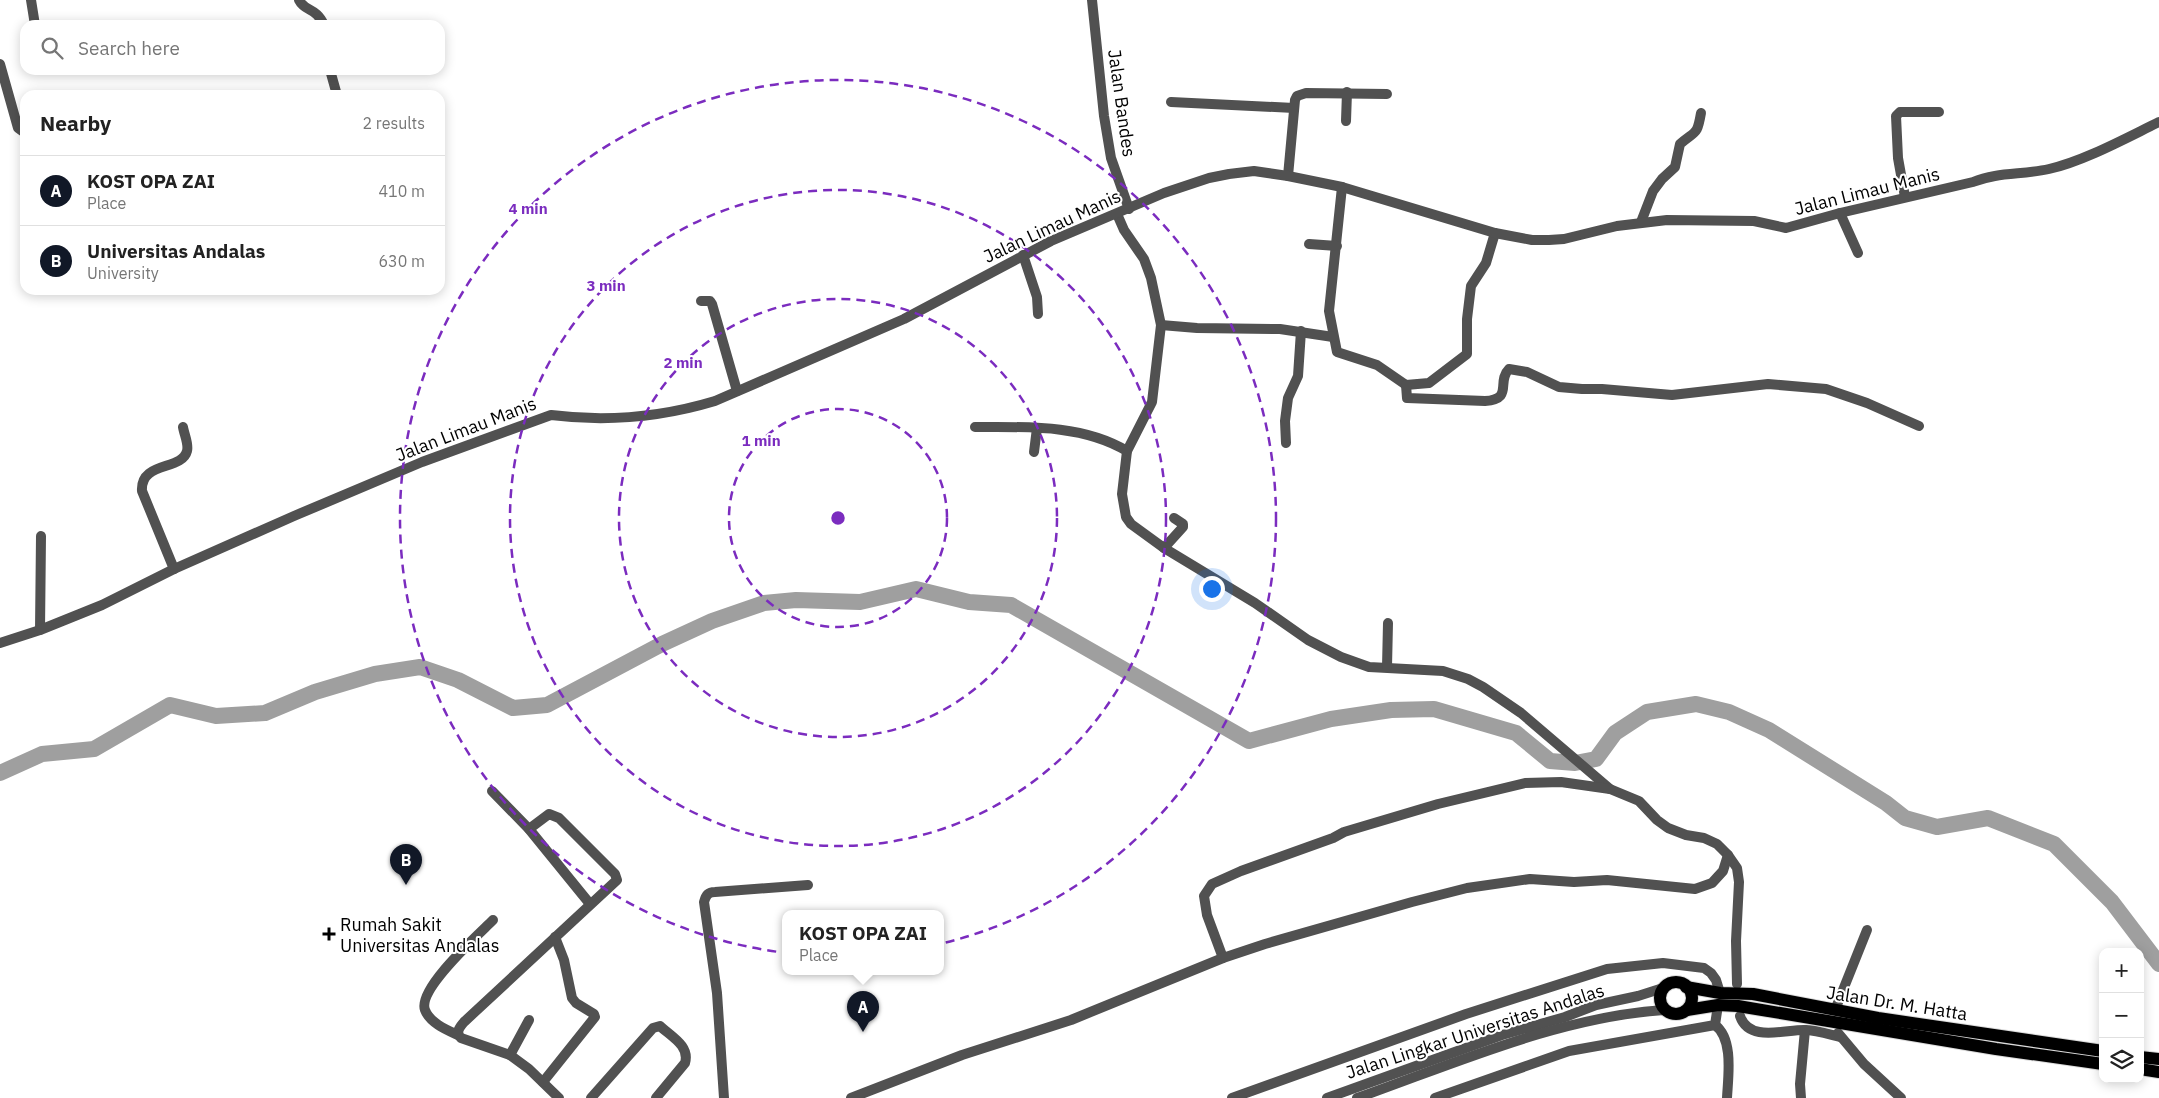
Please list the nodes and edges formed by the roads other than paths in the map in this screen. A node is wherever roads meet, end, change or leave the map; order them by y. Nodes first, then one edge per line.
1 (31, 0) edge
2 (300, 0) edge
3 (1092, 0) edge
4 (34, 20) edge
5 (322, 20) edge
6 (0, 64) edge
7 (331, 75) edge
8 (336, 90) edge
9 (1347, 92) junction
10 (1387, 94) dead end
11 (1171, 102) dead end
12 (1294, 108) junction
13 (1940, 112) dead end
14 (1702, 113) dead end
15 (1346, 121) dead end
16 (2159, 122) edge
17 (20, 129) edge
18 (1288, 176) junction
19 (1342, 188) junction
20 (1905, 197) junction
21 (1129, 209) junction
22 (1840, 213) junction
23 (1117, 214) junction
24 (1641, 222) junction
25 (1495, 233) junction
26 (1309, 244) dead end
27 (1337, 246) junction
28 (1858, 253) dead end
29 (1023, 255) junction
30 (701, 301) dead end
31 (1038, 314) dead end
32 (1161, 324) junction
33 (1300, 332) junction
34 (1333, 337) junction
35 (1406, 385) junction
36 (737, 391) junction
37 (1919, 426) dead end
38 (183, 427) dead end
39 (975, 428) dead end
40 (1037, 428) junction
41 (1286, 443) dead end
42 (1127, 449) junction
43 (1034, 452) dead end
44 (1174, 518) dead end
45 (41, 536) dead end
46 (1164, 548) junction
47 (174, 569) junction
48 (1388, 623) dead end
49 (40, 630) junction
50 (0, 643) edge
51 (1387, 667) junction
52 (1610, 789) junction
53 (492, 792) dead end
54 (529, 829) junction
55 (1728, 855) junction
56 (808, 885) dead end
57 (590, 904) junction
58 (493, 920) dead end
59 (1867, 930) dead end
60 (555, 937) junction
61 (1223, 958) junction
62 (1737, 984) dead end
63 (1686, 987) junction
64 (1663, 988) junction
65 (1719, 999) junction
66 (1664, 1010) junction
67 (1687, 1010) junction
68 (1740, 1016) dead end
69 (1834, 1016) junction
70 (529, 1020) dead end
71 (1715, 1025) junction
72 (1805, 1030) junction
73 (458, 1035) junction
74 (1840, 1037) junction
75 (2099, 1050) edge
76 (510, 1055) junction
77 (2144, 1057) edge
78 (2159, 1059) edge
79 (2099, 1063) edge
80 (2144, 1070) edge
81 (2159, 1072) edge
82 (543, 1082) junction
83 (559, 1098) edge
84 (591, 1098) edge
85 (656, 1098) edge
86 (724, 1098) edge
87 (851, 1098) edge
88 (1232, 1098) edge
89 (1327, 1098) edge
90 (1357, 1098) edge
91 (1435, 1098) edge
92 (1727, 1098) edge
93 (1801, 1098) edge
94 (1901, 1098) edge

1 - 4 street
2 - 5 street
3 - 21 street, Jalan Bandes
6 - 17 street
7 - 8 street
9 - 10 street
9 - 12 street
9 - 15 street
11 - 12 street
12 - 18 street
13 - 20 street
14 - 24 street
16 - 20 street, Jalan Limau Manis
18 - 19 street, Jalan Limau Manis
18 - 21 street, Jalan Limau Manis
19 - 25 street, Jalan Limau Manis
19 - 27 street
20 - 22 street, Jalan Limau Manis
21 - 23 street, Jalan Limau Manis
22 - 24 street, Jalan Limau Manis
22 - 28 street
23 - 29 street, Jalan Limau Manis
23 - 32 street
24 - 25 street, Jalan Limau Manis
25 - 35 street
26 - 27 street
27 - 34 street
29 - 31 street
29 - 36 street, Jalan Limau Manis
30 - 36 street
32 - 33 street
32 - 42 street
33 - 34 street
33 - 41 street
34 - 35 street
35 - 37 street
36 - 47 street, Jalan Limau Manis
38 - 47 street
39 - 40 street
40 - 42 street
40 - 43 street
42 - 46 street
44 - 46 street
45 - 49 street
46 - 51 street
47 - 49 street, Jalan Limau Manis
48 - 51 street
49 - 50 street, Jalan Limau Manis
51 - 52 street
52 - 55 street
52 - 61 street
53 - 54 street
54 - 57 street
54 - 57 street
55 - 61 street
55 - 62 street
56 - 86 street
57 - 60 street
58 - 73 street
59 - 69 street
60 - 73 street
60 - 82 street
61 - 87 street
63 - 64 main road
63 - 65 main road, Jalan Dr. M. Hatta
63 - 67 main road
64 - 66 main road
64 - 89 street, Jalan Lingkar Universitas Andalas
65 - 67 main road, Jalan Dr. M. Hatta
65 - 69 main road, Jalan Dr. M. Hatta
65 - 71 street
65 - 88 street
66 - 67 main road
66 - 90 street, Jalan Lingkar Universitas Andalas
68 - 72 street
69 - 74 street
69 - 75 main road, Jalan Dr. M. Hatta
69 - 79 main road, Jalan Dr. M. Hatta
70 - 76 street
71 - 91 street
71 - 92 street
72 - 74 street
72 - 93 street
73 - 76 street
74 - 94 street
76 - 82 street
77 - 78 main road
80 - 81 main road
82 - 83 street
84 - 85 street

